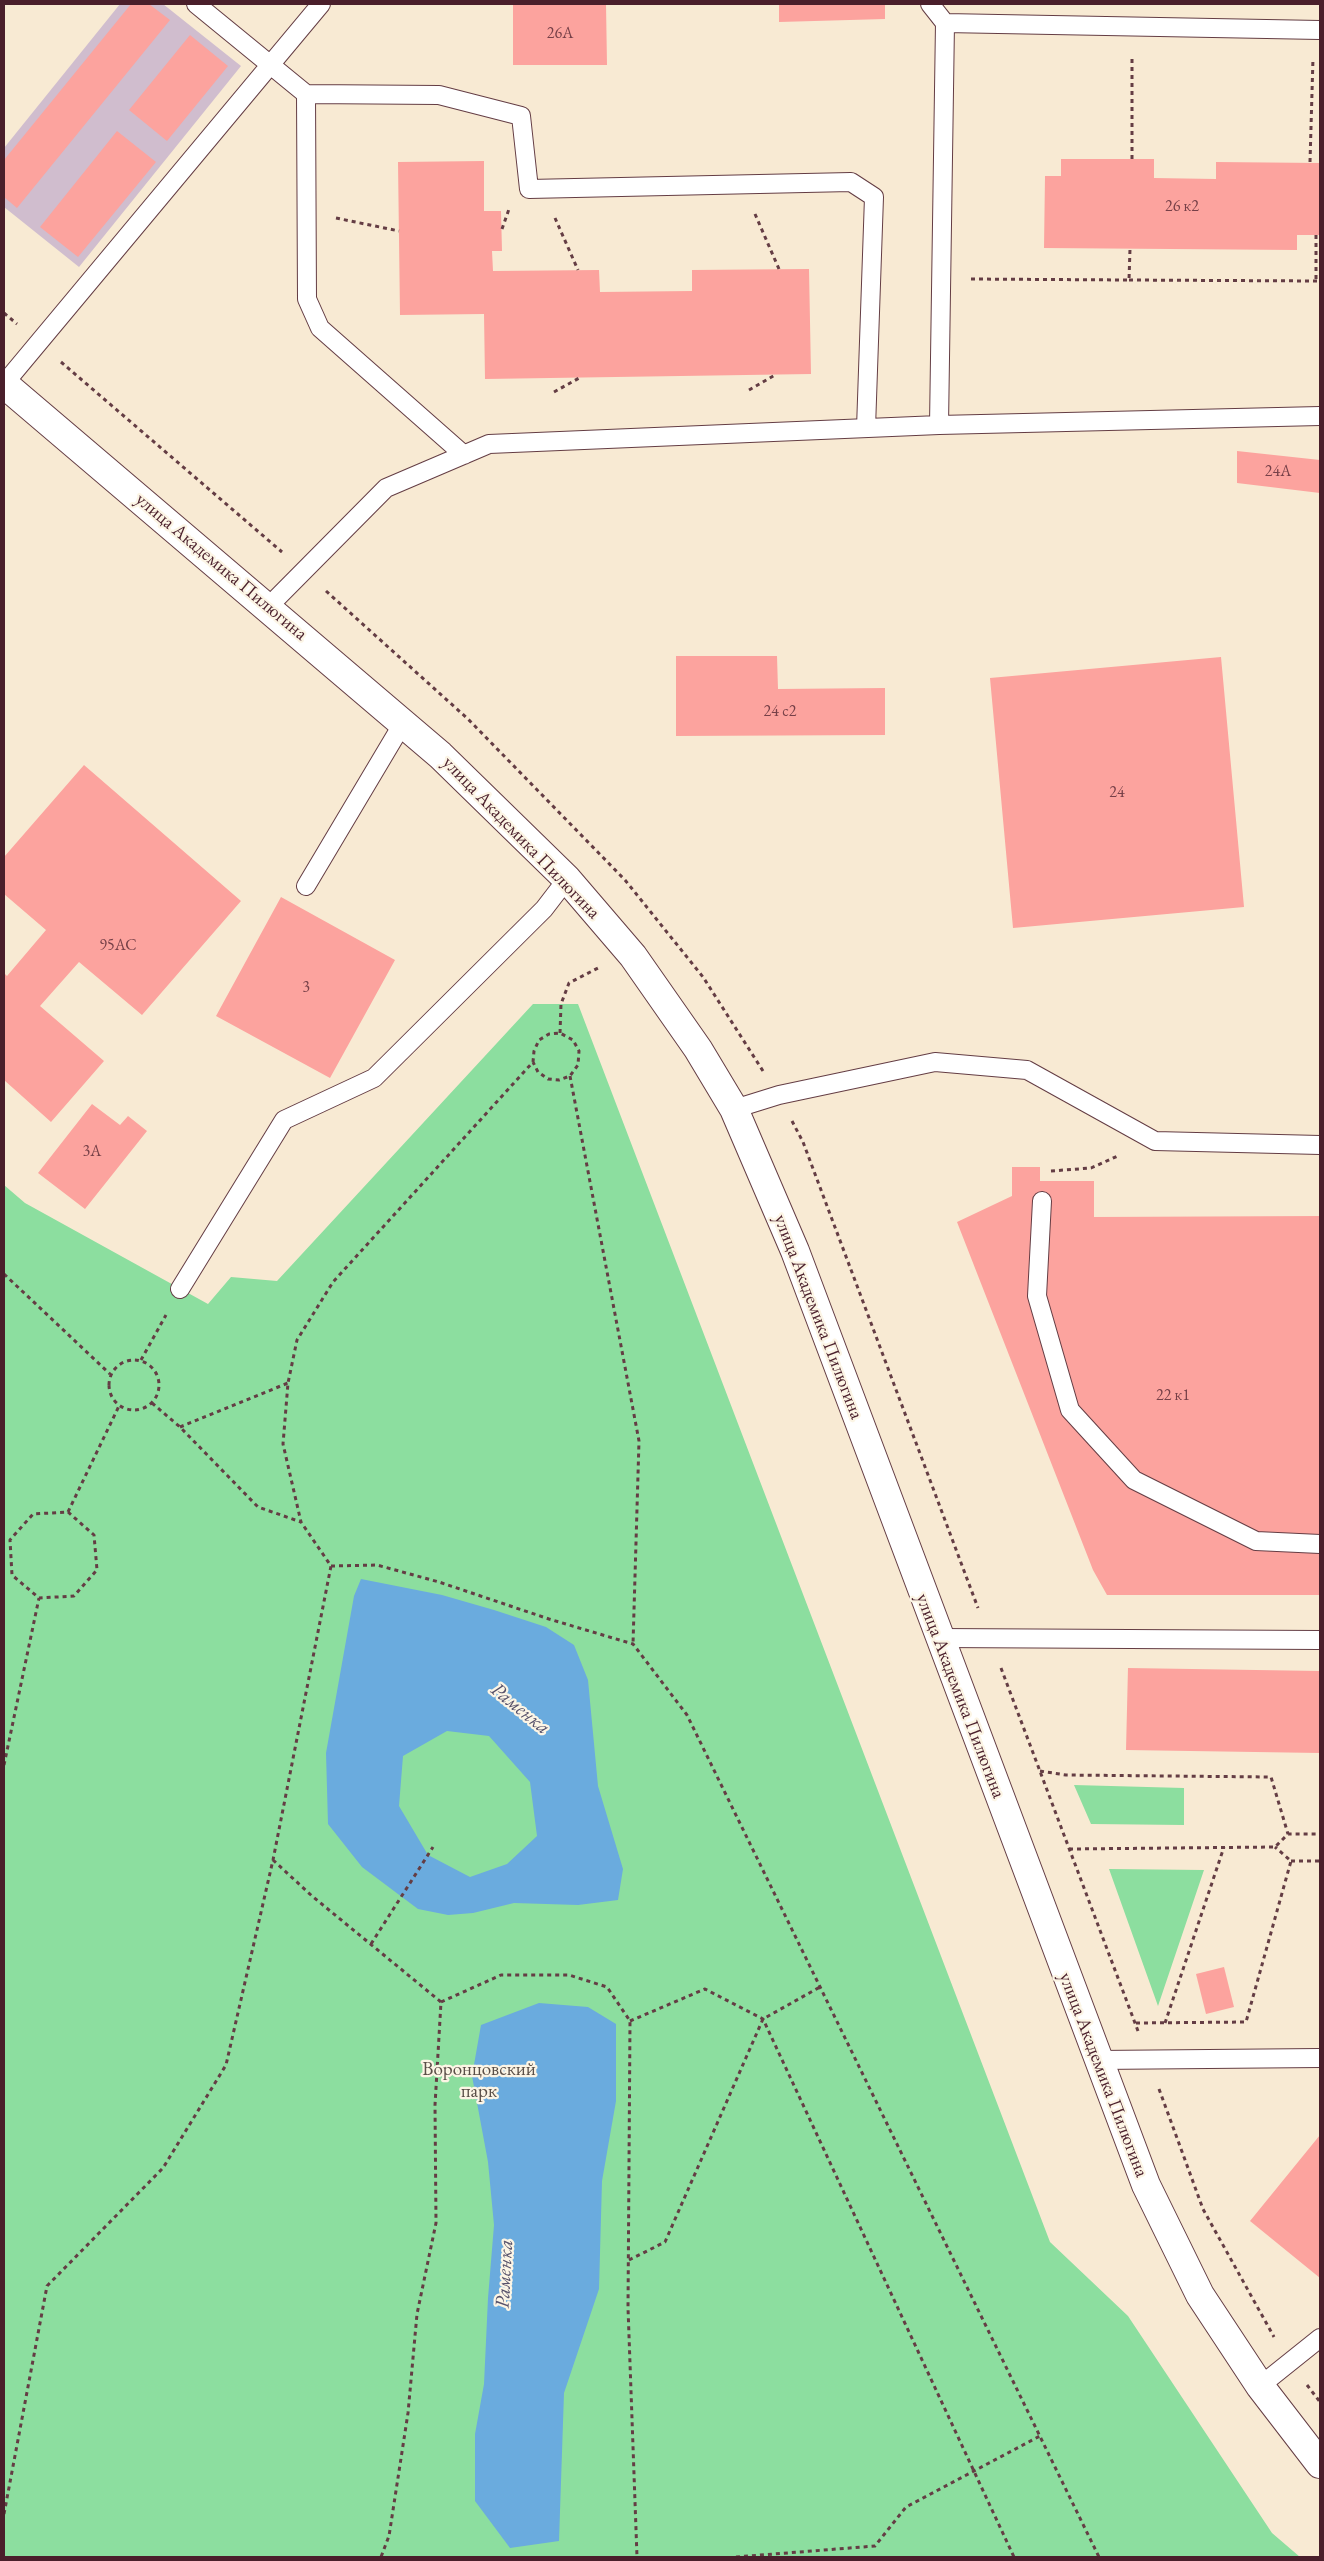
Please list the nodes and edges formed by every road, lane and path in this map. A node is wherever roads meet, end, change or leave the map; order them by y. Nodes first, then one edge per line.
1 (196, 4) edge
2 (321, 4) edge
3 (930, 4) edge
4 (945, 23) junction
5 (1133, 26) junction
6 (1317, 30) edge
7 (269, 66) junction
8 (306, 94) junction
9 (1132, 159) dead end
10 (1310, 162) dead end
11 (510, 205) dead end
12 (307, 212) junction
13 (754, 212) dead end
14 (554, 217) dead end
15 (502, 229) dead end
16 (399, 231) dead end
17 (1316, 235) dead end
18 (1130, 249) dead end
19 (779, 269) dead end
20 (578, 270) dead end
21 (971, 279) dead end
22 (1129, 280) junction
23 (1318, 281) edge
24 (4, 313) edge
25 (38, 342) junction
26 (775, 375) dead end
27 (581, 377) dead end
28 (4, 384) edge
29 (749, 390) dead end
30 (554, 392) dead end
31 (1320, 416) edge
32 (939, 424) junction
33 (866, 428) junction
34 (464, 455) junction
35 (304, 571) junction
36 (268, 607) junction
37 (403, 723) junction
38 (567, 879) junction
39 (306, 886) dead end
40 (602, 966) dead end
41 (560, 1033) junction
42 (533, 1062) junction
43 (570, 1076) junction
44 (779, 1095) junction
45 (734, 1109) junction
46 (1320, 1146) edge
47 (1091, 1168) dead end
48 (1045, 1172) dead end
49 (1042, 1201) dead end
50 (4, 1274) edge
51 (180, 1289) joint
52 (141, 1360) junction
53 (110, 1374) junction
54 (288, 1383) junction
55 (152, 1403) junction
56 (119, 1406) junction
57 (180, 1427) junction
58 (68, 1512) junction
59 (301, 1522) junction
60 (1320, 1544) edge
61 (331, 1566) junction
62 (39, 1598) junction
63 (939, 1638) junction
64 (989, 1638) junction
65 (1320, 1640) edge
66 (633, 1644) junction
67 (4, 1765) edge
68 (1040, 1771) junction
69 (1288, 1834) junction
70 (1320, 1834) edge
71 (433, 1847) dead end
72 (1224, 1847) junction
73 (1276, 1847) junction
74 (1069, 1849) junction
75 (273, 1860) junction
76 (1291, 1861) junction
77 (1320, 1861) edge
78 (371, 1944) junction
79 (820, 1987) junction
80 (441, 2002) junction
81 (763, 2019) junction
82 (630, 2021) junction
83 (1136, 2023) junction
84 (1165, 2023) junction
85 (1148, 2058) junction
86 (1320, 2058) edge
87 (1097, 2060) junction
88 (629, 2260) junction
89 (1320, 2338) edge
90 (1289, 2363) junction
91 (1260, 2386) junction
92 (1320, 2402) edge
93 (1040, 2436) junction
94 (1320, 2464) edge
95 (972, 2470) junction
96 (4, 2514) edge
97 (381, 2557) edge
98 (637, 2557) edge
99 (736, 2557) edge
100 (1014, 2557) edge
101 (1099, 2557) edge

1 - 7 lane
2 - 7 lane
3 - 4 lane
4 - 5 lane
4 - 32 lane
5 - 6 lane
5 - 9 path
6 - 10 path
7 - 8 lane
7 - 25 lane
8 - 12 lane
8 - 33 lane
11 - 15 path
12 - 16 path
12 - 34 lane
13 - 19 path
14 - 20 path
17 - 23 path
18 - 22 path
21 - 22 path
22 - 23 path
24 - 25 path
25 - 28 lane
25 - 35 path
26 - 29 path
27 - 30 path
28 - 36 street, улица Академика Пилюгина
31 - 32 lane
32 - 33 lane
33 - 34 lane
34 - 35 lane
35 - 36 lane
35 - 44 path
36 - 37 street, улица Академика Пилюгина
37 - 38 street, улица Академика Пилюгина
37 - 39 lane
38 - 45 street, улица Академика Пилюгина
38 - 51 lane
40 - 41 path
41 - 42 path
41 - 43 path
42 - 43 path
42 - 54 path
43 - 66 path
44 - 45 lane
44 - 46 lane
44 - 64 path
45 - 63 street, улица Академика Пилюгина
47 - 48 path
49 - 60 lane
50 - 53 path
51 - 52 path
52 - 53 path
52 - 55 path
53 - 56 path
54 - 57 path
54 - 59 path
55 - 56 path
55 - 57 path
56 - 58 path
57 - 59 path
58 - 62 path
58 - 62 path
59 - 61 path
61 - 66 path
61 - 75 path
62 - 67 path
63 - 64 lane
63 - 87 street, улица Академика Пилюгина
64 - 65 lane
64 - 68 path
66 - 79 path
68 - 69 path
68 - 74 path
69 - 70 path
69 - 73 path
71 - 78 path
72 - 73 path
72 - 74 path
72 - 84 path
73 - 76 path
74 - 83 path
75 - 78 path
75 - 96 path
76 - 77 path
76 - 84 path
78 - 80 path
79 - 81 path
79 - 93 path
80 - 82 path
80 - 97 path
81 - 82 path
81 - 88 path
81 - 95 path
82 - 88 path
83 - 84 path
83 - 85 path
85 - 86 lane
85 - 87 lane
85 - 90 path
87 - 91 street, улица Академика Пилюгина
88 - 98 path
89 - 90 lane
90 - 91 lane
90 - 92 path
91 - 94 street, улица Академика Пилюгина
93 - 95 path
93 - 101 path
95 - 99 path
95 - 100 path

